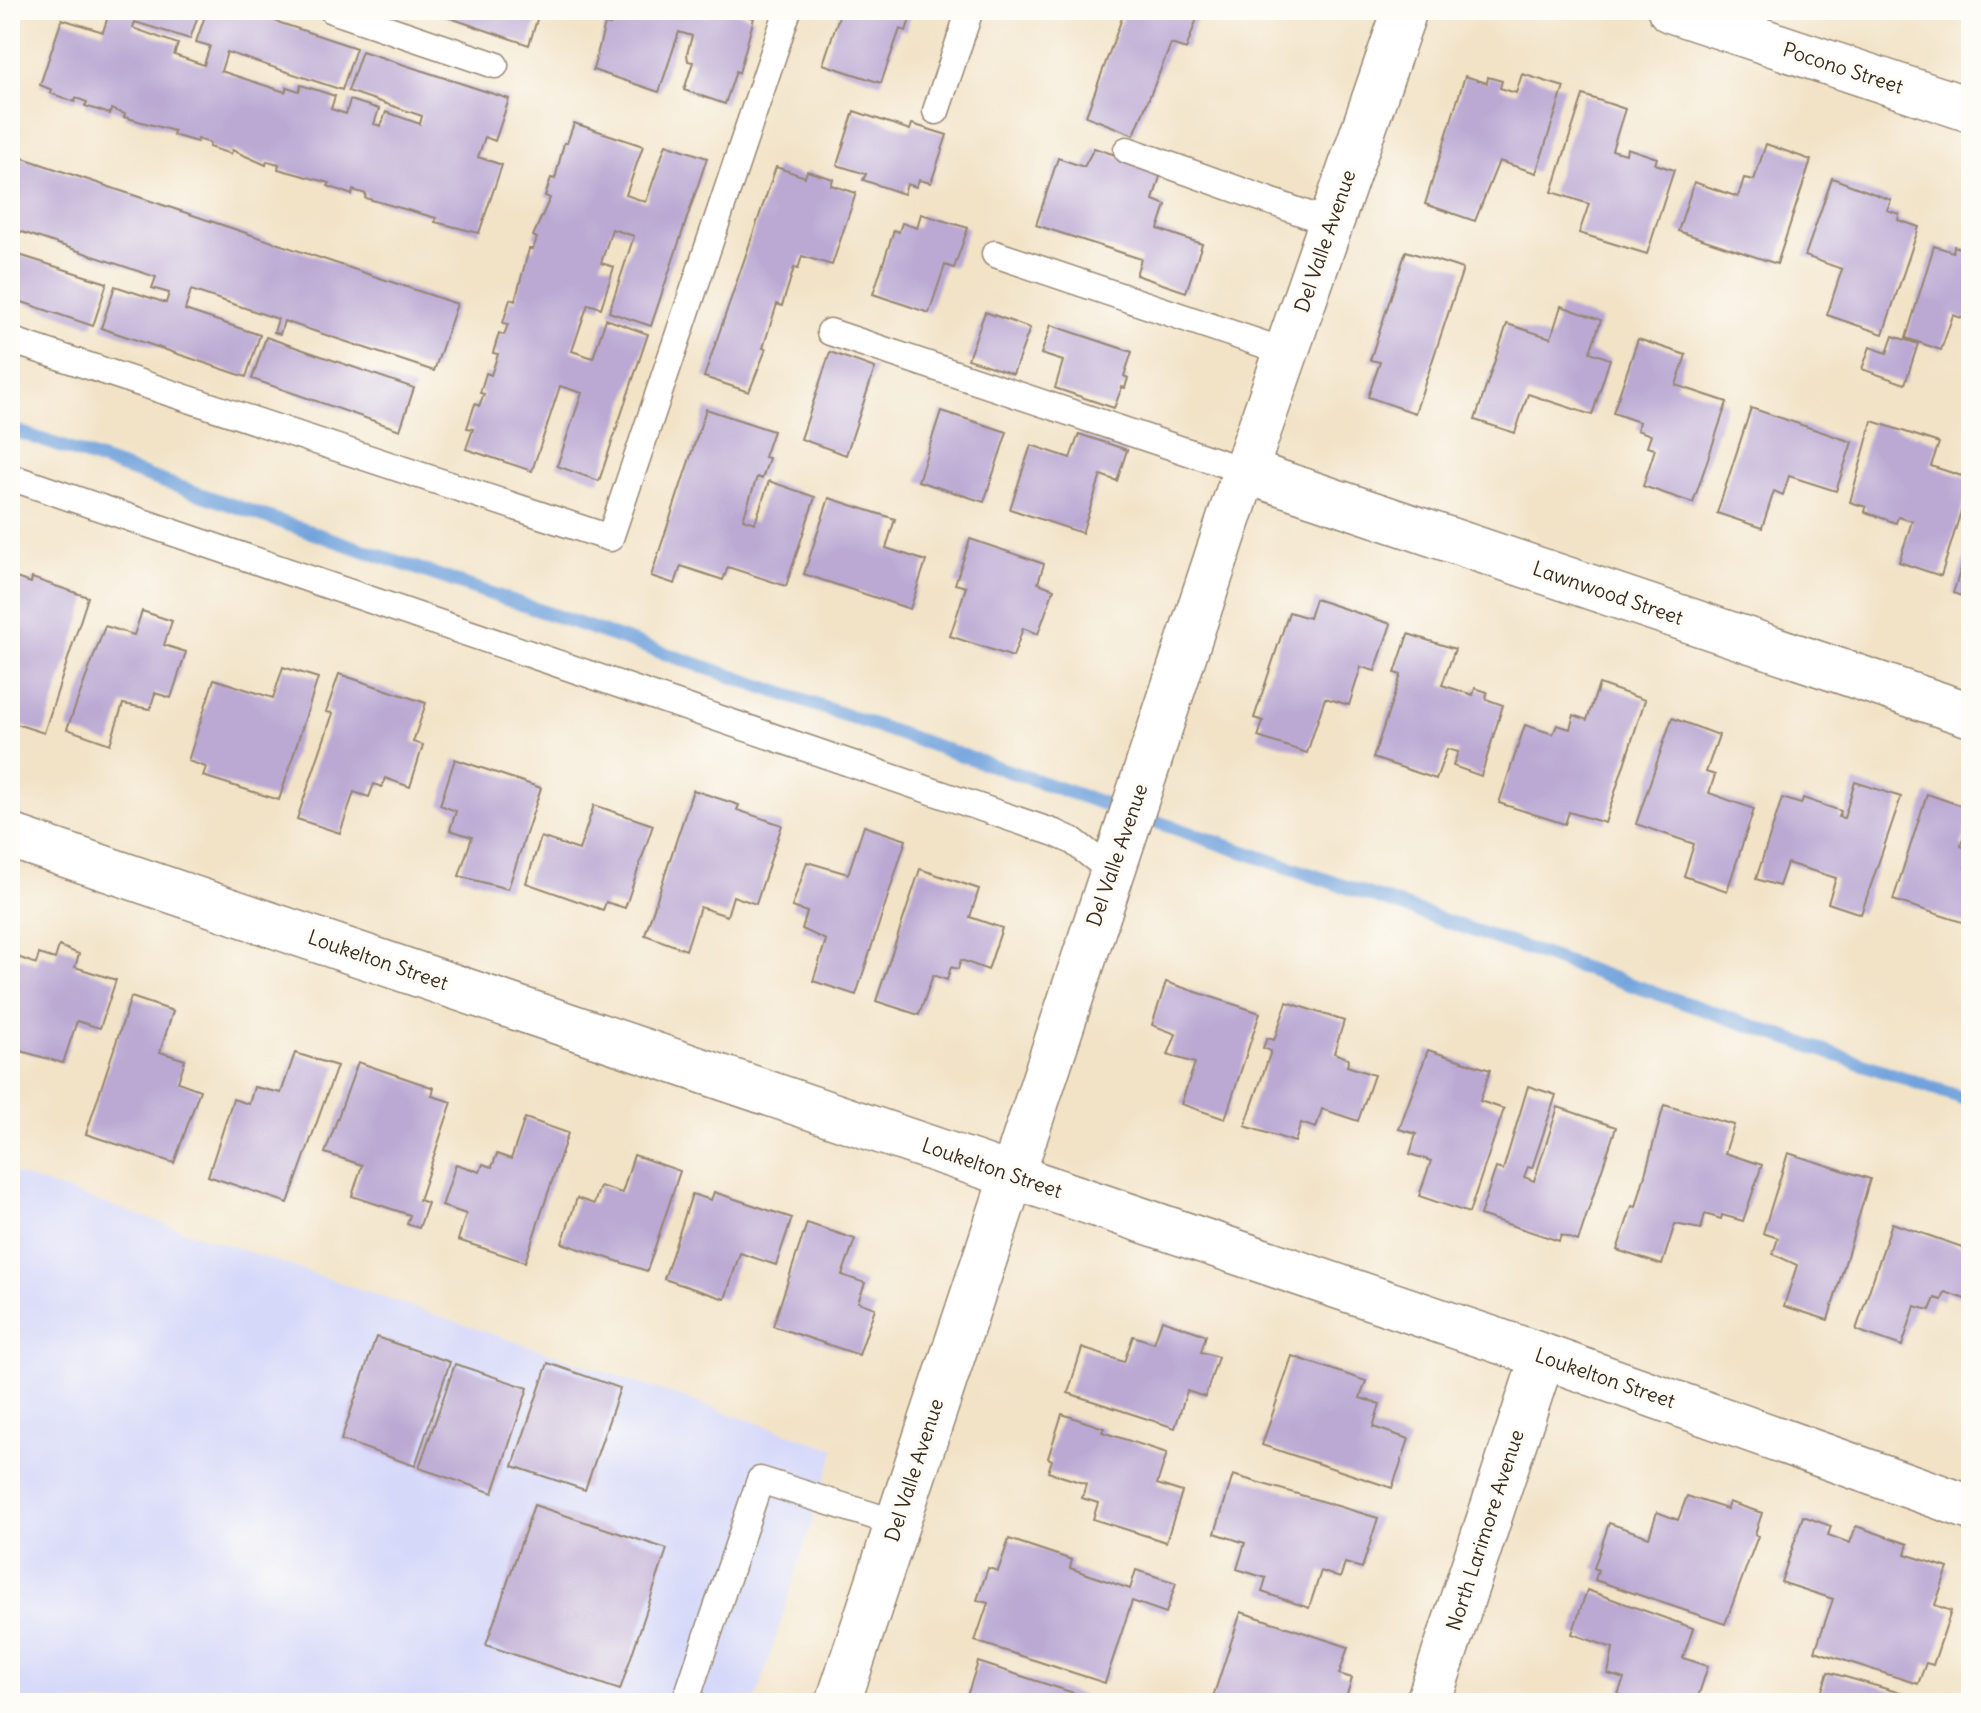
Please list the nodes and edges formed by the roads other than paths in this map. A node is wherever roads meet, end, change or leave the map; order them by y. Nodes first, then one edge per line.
1 (332, 10) edge
2 (788, 10) edge
3 (970, 10) edge
4 (1405, 10) edge
5 (1670, 10) edge
6 (495, 65) dead end
7 (1971, 110) edge
8 (936, 111) dead end
9 (1127, 150) dead end
10 (1331, 223) junction
11 (995, 254) dead end
12 (830, 332) dead end
13 (10, 340) edge
14 (1286, 352) junction
15 (1245, 471) junction
16 (10, 477) edge
17 (1971, 715) edge
18 (10, 836) edge
19 (1115, 858) junction
20 (1011, 1174) junction
21 (1543, 1356) junction
22 (1971, 1508) edge
23 (896, 1523) junction
24 (685, 1703) edge
25 (838, 1703) edge
26 (1428, 1703) edge

1 - 6 lane
2 - 13 lane
3 - 8 lane
4 - 10 street, Del Valle Avenue
5 - 7 street, Pocono Street
9 - 10 lane
10 - 14 street, Del Valle Avenue
11 - 14 lane
12 - 15 lane
14 - 15 street, Del Valle Avenue
15 - 17 street, Lawnwood Street
15 - 19 street, Del Valle Avenue
16 - 19 lane
18 - 20 street, Loukelton Street
19 - 20 street, Del Valle Avenue
20 - 21 street, Loukelton Street
20 - 23 street, Del Valle Avenue
21 - 22 street, Loukelton Street
21 - 26 street, North Larimore Avenue
23 - 24 lane
23 - 25 street, Del Valle Avenue

